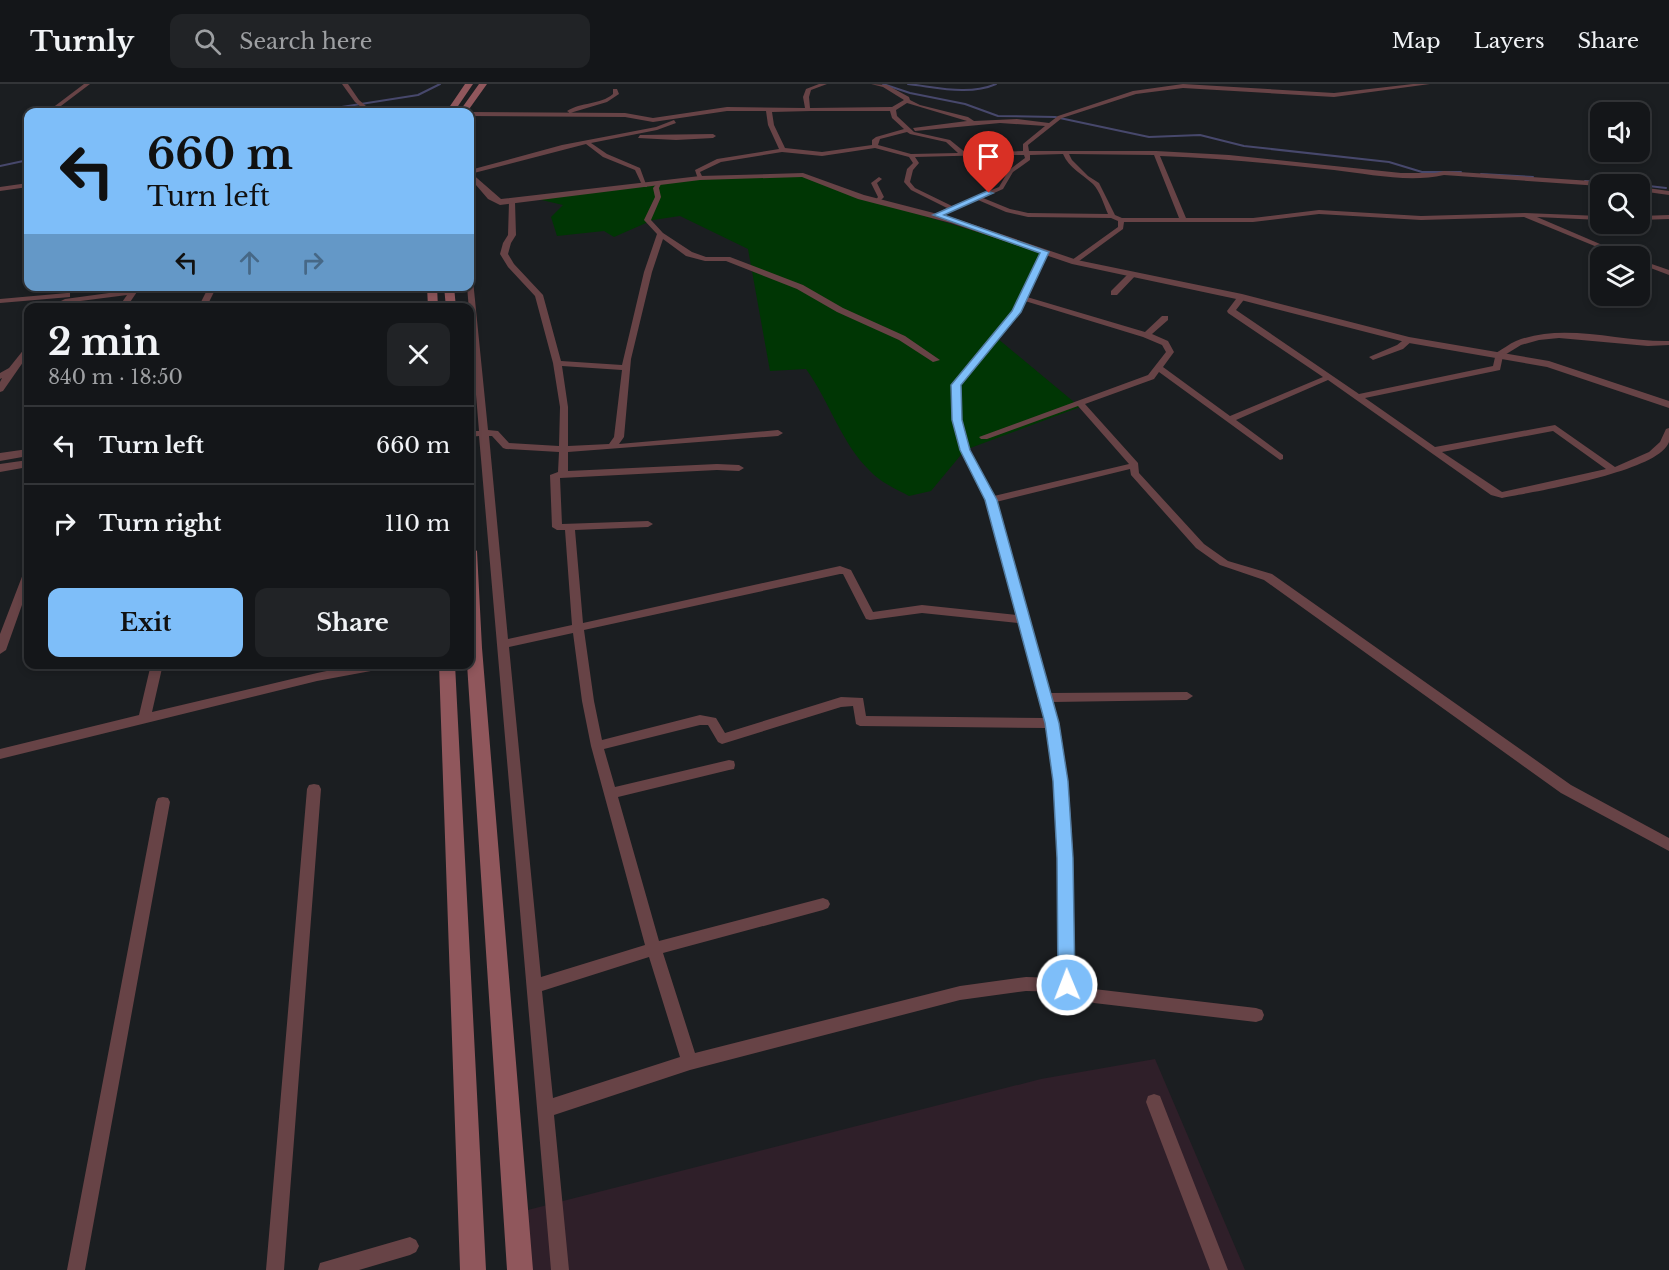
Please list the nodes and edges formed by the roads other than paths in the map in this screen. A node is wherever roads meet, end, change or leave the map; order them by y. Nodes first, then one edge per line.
1 (87, 84) edge
2 (345, 84) edge
3 (468, 84) edge
4 (483, 84) edge
5 (824, 84) edge
6 (874, 84) edge
7 (1427, 84) edge
8 (888, 85) edge
9 (615, 90) dead end
10 (908, 101) junction
11 (55, 108) edge
12 (365, 108) edge
13 (453, 108) edge
14 (466, 108) edge
15 (893, 109) junction
16 (770, 110) junction
17 (808, 111) junction
18 (474, 114) edge
19 (566, 114) junction
20 (692, 115) junction
21 (973, 123) junction
22 (1051, 125) junction
23 (909, 130) junction
24 (713, 135) dead end
25 (621, 136) junction
26 (588, 143) junction
27 (876, 146) junction
28 (782, 150) junction
29 (1026, 153) junction
30 (1065, 153) junction
31 (1156, 153) junction
32 (963, 154) junction
33 (911, 156) junction
34 (474, 172) edge
35 (474, 176) edge
36 (700, 178) junction
37 (879, 179) dead end
38 (1590, 183) edge
39 (658, 184) junction
40 (24, 186) edge
41 (645, 186) junction
42 (0, 189) edge
43 (1650, 190) edge
44 (1669, 192) edge
45 (978, 198) junction
46 (878, 201) junction
47 (512, 202) junction
48 (951, 208) junction
49 (937, 215) junction
50 (1112, 216) junction
51 (1526, 216) junction
52 (1669, 217) edge
53 (1590, 218) edge
54 (1650, 218) edge
55 (1184, 219) junction
56 (1121, 220) junction
57 (662, 234) junction
58 (1600, 246) edge
59 (1045, 252) junction
60 (1075, 262) junction
61 (1650, 266) edge
62 (1669, 273) edge
63 (1133, 274) junction
64 (117, 291) edge
65 (1114, 293) dead end
66 (66, 297) edge
67 (1242, 297) junction
68 (1024, 298) junction
69 (0, 301) edge
70 (1165, 318) dead end
71 (474, 325) edge
72 (1146, 335) junction
73 (1409, 340) junction
74 (1669, 343) edge
75 (24, 355) edge
76 (1499, 355) junction
77 (1372, 357) dead end
78 (936, 360) dead end
79 (557, 363) junction
80 (1158, 367) junction
81 (627, 368) junction
82 (12, 370) junction
83 (0, 376) edge
84 (1329, 376) junction
85 (0, 389) edge
86 (1359, 398) junction
87 (1080, 403) junction
88 (1669, 405) edge
89 (1231, 419) junction
90 (1669, 431) edge
91 (778, 432) dead end
92 (474, 434) edge
93 (484, 434) junction
94 (984, 437) dead end
95 (612, 447) junction
96 (565, 449) junction
97 (1435, 450) junction
98 (24, 454) edge
99 (0, 457) edge
100 (1280, 457) dead end
101 (24, 465) edge
102 (1135, 465) junction
103 (0, 468) edge
104 (739, 468) dead end
105 (1613, 470) junction
106 (563, 474) junction
107 (991, 500) junction
108 (648, 524) dead end
109 (570, 526) junction
110 (24, 585) edge
111 (1025, 620) junction
112 (578, 628) junction
113 (504, 644) junction
114 (0, 650) edge
115 (157, 669) edge
116 (360, 669) edge
117 (447, 669) edge
118 (474, 669) edge
119 (1187, 696) dead end
120 (1045, 698) junction
121 (145, 718) junction
122 (1052, 723) junction
123 (597, 746) junction
124 (0, 754) edge
125 (729, 765) dead end
126 (314, 789) dead end
127 (610, 794) junction
128 (163, 802) dead end
129 (1669, 845) edge
130 (823, 904) dead end
131 (654, 949) junction
132 (1067, 985) junction
133 (535, 986) junction
134 (1256, 1015) dead end
135 (690, 1062) junction
136 (1154, 1102) dead end
137 (546, 1109) junction
138 (410, 1246) dead end
139 (76, 1270) edge
140 (275, 1270) edge
141 (327, 1270) edge
142 (473, 1270) edge
143 (520, 1270) edge
144 (560, 1270) edge
145 (1219, 1270) edge

1 - 11 street
2 - 12 street
3 - 13 main road
4 - 14 main road
5 - 17 street
6 - 8 street
7 - 22 street
8 - 10 street
9 - 19 street
10 - 15 street
10 - 21 street
15 - 17 street
15 - 23 street
16 - 17 street
16 - 20 street
16 - 28 street
18 - 19 street
19 - 20 street
20 - 25 street
21 - 22 street
21 - 23 street
22 - 29 street
23 - 27 street
23 - 32 street
24 - 25 street
25 - 26 street
26 - 34 street
26 - 41 street
27 - 28 street
27 - 33 street
28 - 36 street
29 - 30 street
29 - 32 street
29 - 45 street
30 - 31 street
30 - 50 street
31 - 38 street
31 - 55 street
32 - 33 street
33 - 48 street
35 - 47 street
36 - 39 street
36 - 46 street
37 - 46 street
39 - 41 street
39 - 57 street
40 - 42 street
41 - 47 street
43 - 44 street
45 - 48 street
45 - 50 street
46 - 49 street
47 - 79 street
48 - 49 street
49 - 59 street
50 - 56 street
51 - 53 street
51 - 55 street
51 - 58 street
52 - 54 street
55 - 56 street
56 - 60 street
57 - 78 street
57 - 81 street
59 - 60 street
59 - 68 street
60 - 63 street
61 - 62 street
63 - 65 street
63 - 67 street
64 - 66 street
66 - 69 street
67 - 73 street
67 - 84 street
68 - 72 street
68 - 107 street
70 - 72 street
71 - 93 street
72 - 80 street
73 - 76 street
73 - 77 street
74 - 76 street
75 - 82 street
76 - 86 street
76 - 88 street
79 - 81 street
79 - 96 street
80 - 87 street
80 - 89 street
81 - 95 street
82 - 83 street
82 - 85 street
84 - 86 street
84 - 89 street
86 - 97 street
87 - 94 street
87 - 102 street
89 - 100 street
90 - 105 street
91 - 95 street
92 - 93 street
93 - 96 street
93 - 113 street
95 - 96 street
96 - 106 street
97 - 105 street
97 - 105 street
98 - 99 street
101 - 103 street
102 - 107 street
102 - 129 street
104 - 106 street
106 - 109 street
107 - 111 street
108 - 109 street
109 - 112 street
110 - 114 street
111 - 112 street
111 - 120 street
112 - 113 street
112 - 123 street
113 - 133 street
115 - 121 street
116 - 121 street
117 - 142 main road
118 - 143 main road
119 - 120 street
120 - 122 street
121 - 124 street
122 - 123 street
122 - 132 street
123 - 127 street
125 - 127 street
126 - 140 street
127 - 131 street
128 - 139 street
130 - 131 street
131 - 133 street
131 - 135 street
132 - 134 street
132 - 135 street
133 - 137 street
135 - 137 street
136 - 145 street
137 - 144 street
138 - 141 street

